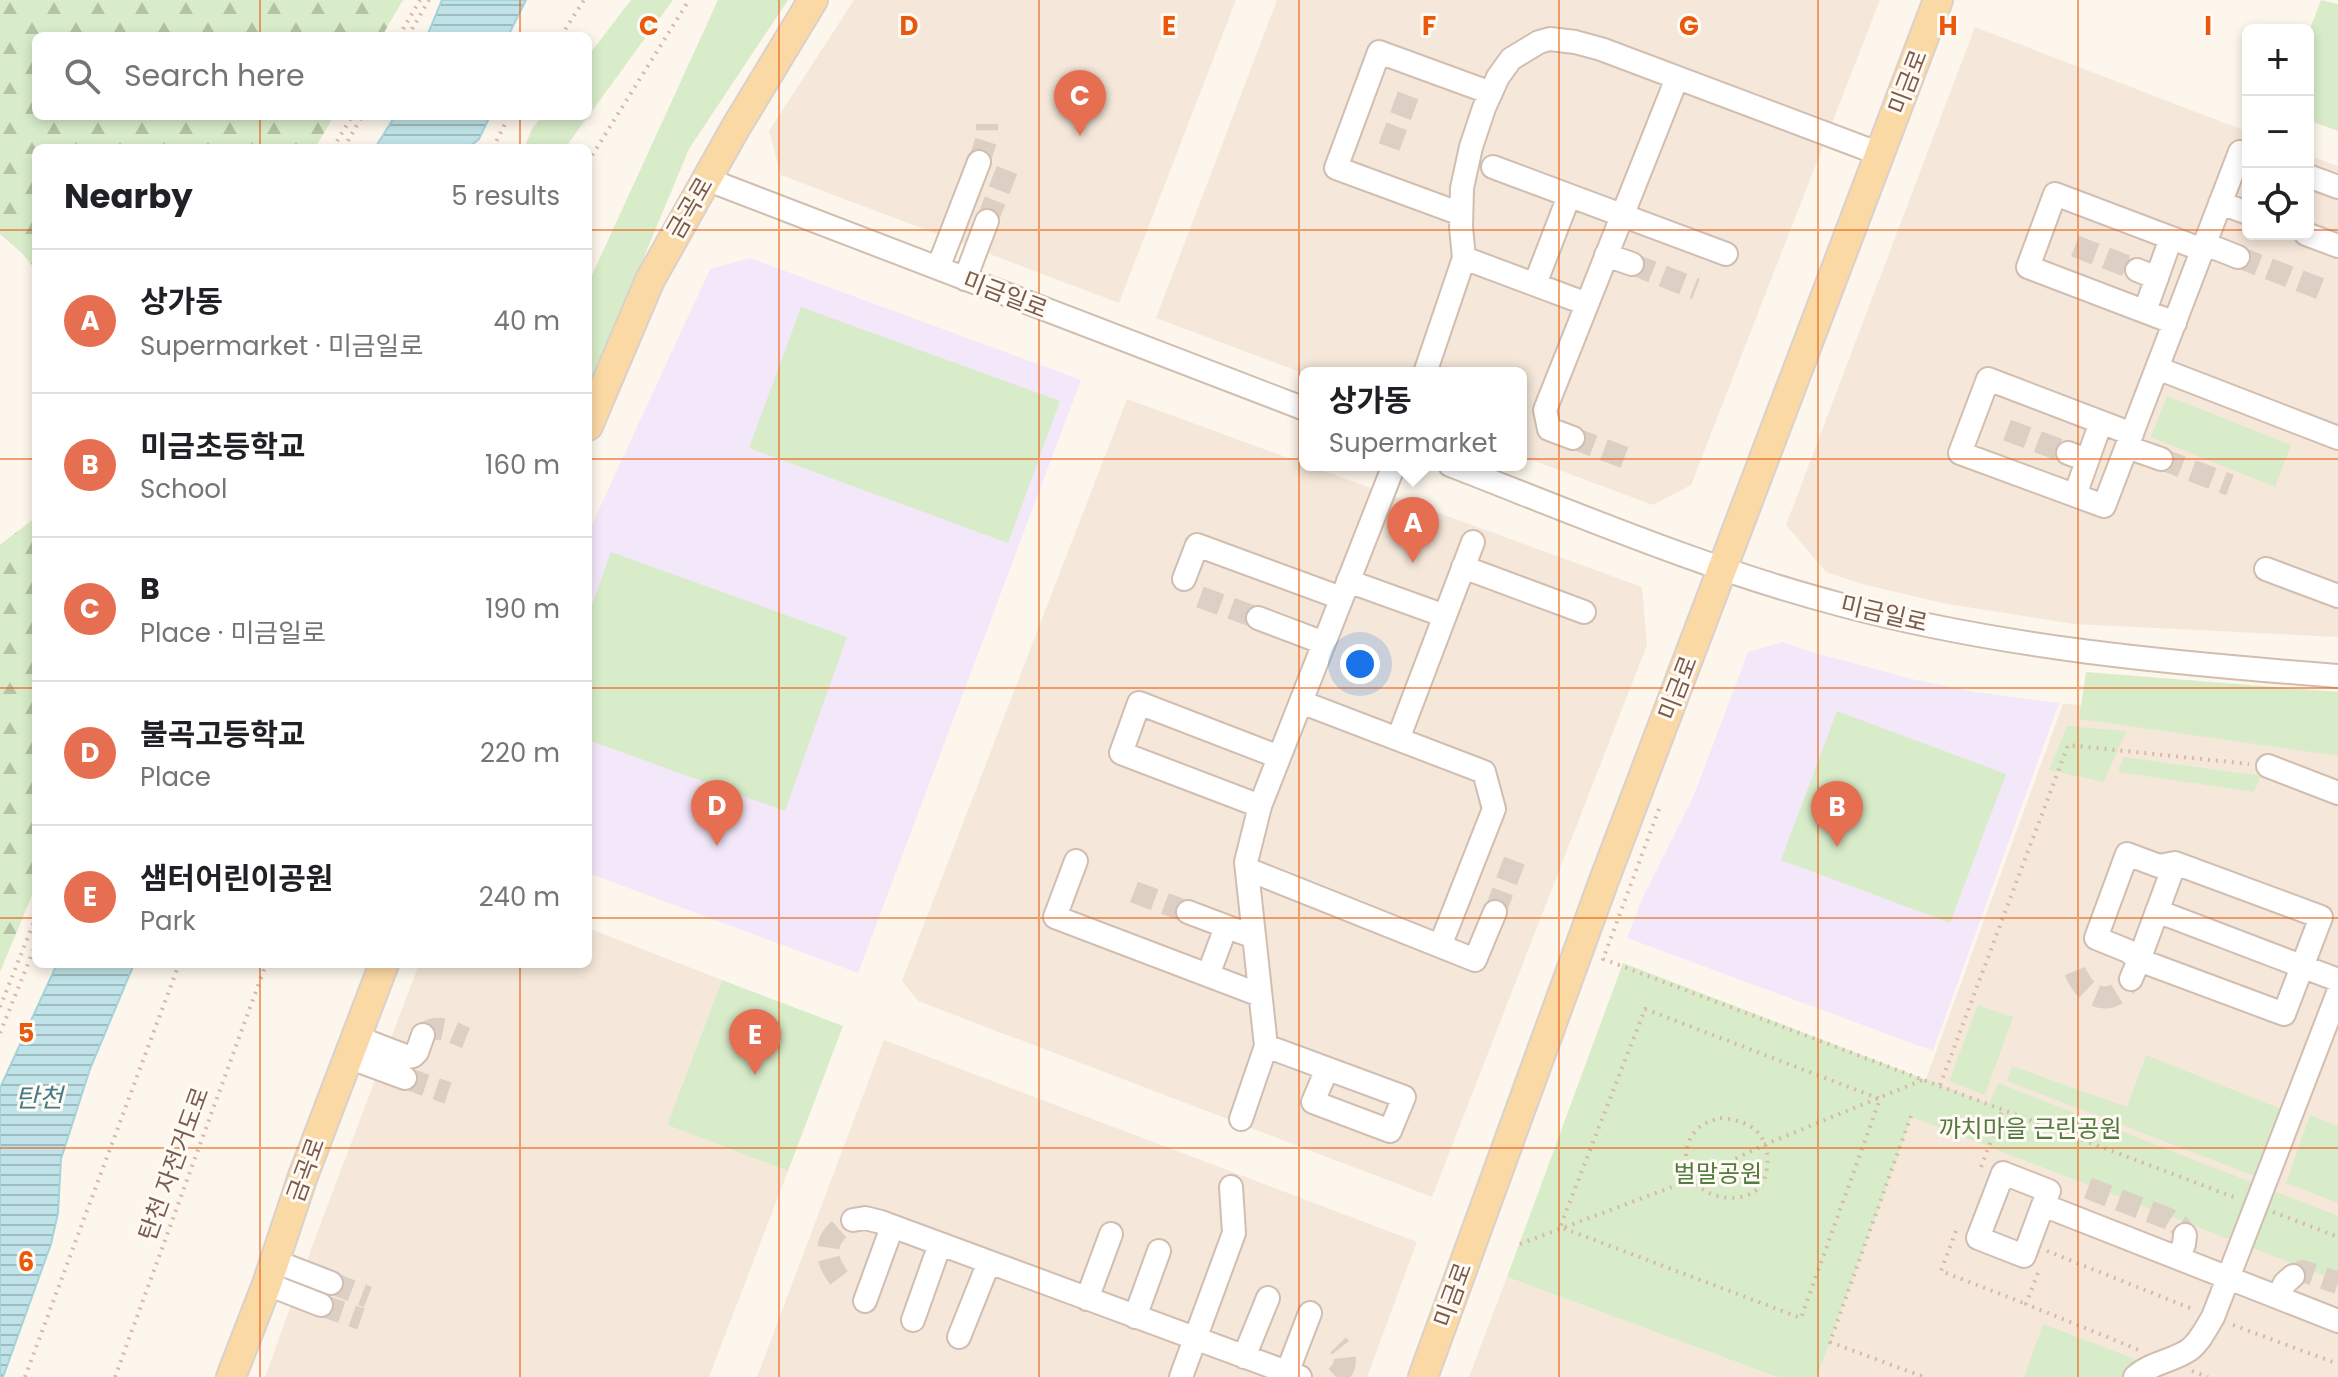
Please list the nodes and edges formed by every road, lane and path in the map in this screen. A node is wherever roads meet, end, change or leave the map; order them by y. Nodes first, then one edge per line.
1 (420, 0) edge
2 (429, 0) edge
3 (584, 0) edge
4 (689, 0) edge
5 (813, 0) edge
6 (1938, 0) edge
7 (401, 32) edge
8 (410, 32) edge
9 (564, 32) edge
10 (1677, 78) junction
11 (1491, 93) junction
12 (350, 120) edge
13 (360, 120) edge
14 (507, 120) edge
15 (335, 144) edge
16 (346, 144) edge
17 (495, 144) edge
18 (2242, 153) edge
19 (1880, 154) junction
20 (592, 156) edge
21 (979, 162) tunnel mouth
22 (1493, 167) dead end
23 (2314, 178) edge
24 (706, 179) junction
25 (2338, 187) edge
26 (1569, 196) junction
27 (2220, 203) junction
28 (2242, 211) edge
29 (1461, 214) junction
30 (1622, 215) junction
31 (987, 221) tunnel mouth
32 (2314, 237) edge
33 (2171, 238) junction
34 (2338, 246) edge
35 (2204, 247) junction
36 (1726, 254) dead end
37 (1606, 255) junction
38 (2238, 257) tunnel mouth
39 (1464, 258) junction
40 (1632, 264) tunnel mouth
41 (938, 268) junction
42 (965, 279) junction
43 (1535, 284) junction
44 (1587, 304) junction
45 (2145, 311) junction
46 (2175, 323) junction
47 (1427, 367) edge
48 (2157, 368) junction
49 (1299, 407) edge
50 (592, 417) edge
51 (2101, 422) junction
52 (1573, 438) tunnel mouth
53 (2338, 438) edge
54 (2130, 440) junction
55 (2161, 459) tunnel mouth
56 (1392, 471) edge
57 (1466, 471) edge
58 (2075, 495) junction
59 (1473, 542) dead end
60 (1463, 567) junction
61 (1724, 568) junction
62 (2266, 569) dead end
63 (1184, 579) dead end
64 (1345, 590) junction
65 (2338, 596) edge
66 (1584, 612) dead end
67 (1445, 616) junction
68 (1258, 618) tunnel mouth
69 (1324, 643) junction
70 (2338, 676) edge
71 (1301, 702) junction
72 (1398, 739) junction
73 (1279, 757) junction
74 (2268, 766) joint
75 (2338, 793) edge
76 (1663, 798) dead end
77 (1260, 806) junction
78 (1076, 861) dead end
79 (2175, 863) junction
80 (1247, 869) junction
81 (2157, 911) junction
82 (1188, 912) tunnel mouth
83 (1495, 912) tunnel mouth
84 (32, 927) edge
85 (1226, 927) junction
86 (1254, 937) junction
87 (1440, 946) junction
88 (32, 954) edge
89 (2302, 967) junction
90 (178, 968) edge
91 (265, 968) edge
92 (382, 968) edge
93 (2135, 969) junction
94 (1208, 975) junction
95 (2338, 980) edge
96 (2338, 993) edge
97 (1260, 995) junction
98 (0, 1007) edge
99 (0, 1033) edge
100 (423, 1035) tunnel mouth
101 (1266, 1046) junction
102 (352, 1047) junction
103 (1327, 1069) dead end
104 (405, 1078) tunnel mouth
105 (1925, 1079) junction
106 (1940, 1085) junction
107 (1880, 1099) junction
108 (1911, 1116) dead end
109 (1241, 1119) dead end
110 (1766, 1144) junction
111 (1693, 1179) junction
112 (1231, 1187) dead end
113 (2043, 1205) dead end
114 (2256, 1206) junction
115 (853, 1220) dead end
116 (892, 1227) junction
117 (1560, 1227) junction
118 (1111, 1234) dead end
119 (2185, 1235) dead end
120 (2338, 1237) edge
121 (940, 1244) junction
122 (1520, 1244) dead end
123 (1159, 1251) dead end
124 (2046, 1251) dead end
125 (2178, 1258) junction
126 (989, 1262) junction
127 (2041, 1264) dead end
128 (270, 1272) junction
129 (2293, 1276) dead end
130 (2228, 1277) junction
131 (331, 1283) tunnel mouth
132 (2278, 1297) junction
133 (1268, 1298) dead end
134 (1087, 1299) junction
135 (865, 1301) dead end
136 (321, 1305) tunnel mouth
137 (1310, 1313) dead end
138 (1135, 1317) junction
139 (2213, 1317) junction
140 (913, 1320) dead end
141 (2338, 1321) edge
142 (959, 1337) dead end
143 (1195, 1339) junction
144 (2143, 1351) dead end
145 (1244, 1357) junction
146 (2338, 1364) edge
147 (1293, 1375) edge
148 (25, 1377) edge
149 (115, 1377) edge
150 (231, 1377) edge
151 (1181, 1377) edge
152 (1423, 1377) edge
153 (1924, 1377) edge
154 (2135, 1377) edge

1 - 7 path
2 - 8 path
3 - 9 path
4 - 20 path
5 - 24 main road, 금곡로
6 - 19 main road, 미금로
10 - 11 street
10 - 19 street
10 - 30 street
11 - 29 street
11 - 29 street
12 - 15 path
13 - 16 path
14 - 17 path
18 - 27 street
19 - 61 main road, 미금로
21 - 41 street
22 - 26 street
23 - 25 street
24 - 41 street, 미금일로
24 - 50 main road, 금곡로
26 - 30 street
26 - 43 street
27 - 28 street
27 - 35 street
29 - 39 street
30 - 36 street
30 - 37 street
31 - 42 street
32 - 34 street
33 - 35 street
33 - 45 street
33 - 45 street
35 - 38 street
35 - 46 street
37 - 40 street
37 - 44 street
39 - 43 street
39 - 47 street
41 - 42 street, 미금일로
42 - 49 street, 미금일로
43 - 44 street
44 - 52 street
45 - 46 street
46 - 48 street
48 - 53 street
48 - 54 street
51 - 54 street
51 - 58 street
51 - 58 street
54 - 55 street
54 - 58 street
56 - 64 street
57 - 61 street, 미금일로
59 - 60 street
60 - 66 street
60 - 67 street
61 - 70 street, 미금일로
61 - 152 main road, 미금로
62 - 65 street
63 - 64 street
64 - 67 street
64 - 69 street
67 - 72 street
68 - 69 street
69 - 71 street
71 - 72 street
71 - 73 street
72 - 87 street
73 - 77 street
73 - 77 street
74 - 75 street
74 - 106 path
76 - 105 path
77 - 80 street
78 - 94 street
79 - 81 street
79 - 89 street
79 - 93 street
80 - 86 street
80 - 87 street
81 - 89 street
81 - 93 street
82 - 85 street
83 - 87 street
84 - 98 path
85 - 86 street
85 - 94 street
86 - 97 street
88 - 99 path
89 - 93 street
89 - 95 street
90 - 148 path
91 - 149 path, 탄천 자전거도로
92 - 102 main road, 금곡로
94 - 97 street
96 - 114 street
97 - 101 street
100 - 102 street
101 - 103 street
101 - 109 street
102 - 104 street
102 - 128 main road, 금곡로
105 - 106 path
105 - 107 path
106 - 114 path
107 - 110 path
107 - 117 path
107 - 117 path
108 - 153 path
110 - 111 path
110 - 111 path
110 - 111 path
111 - 117 path
112 - 143 street
113 - 125 street
114 - 120 path
114 - 130 street
115 - 116 street
116 - 121 street
116 - 135 street
117 - 122 path
118 - 134 street
119 - 125 street
121 - 126 street
121 - 140 street
123 - 138 street
124 - 139 path
125 - 130 street
126 - 134 street
126 - 142 street
127 - 144 path
128 - 131 street
128 - 136 street
128 - 150 main road, 금곡로
129 - 132 street
130 - 132 street
130 - 139 street
132 - 141 street
133 - 145 street
134 - 138 street
137 - 147 street
138 - 143 street
139 - 146 path
139 - 154 street
143 - 145 street
143 - 151 street
145 - 147 street

